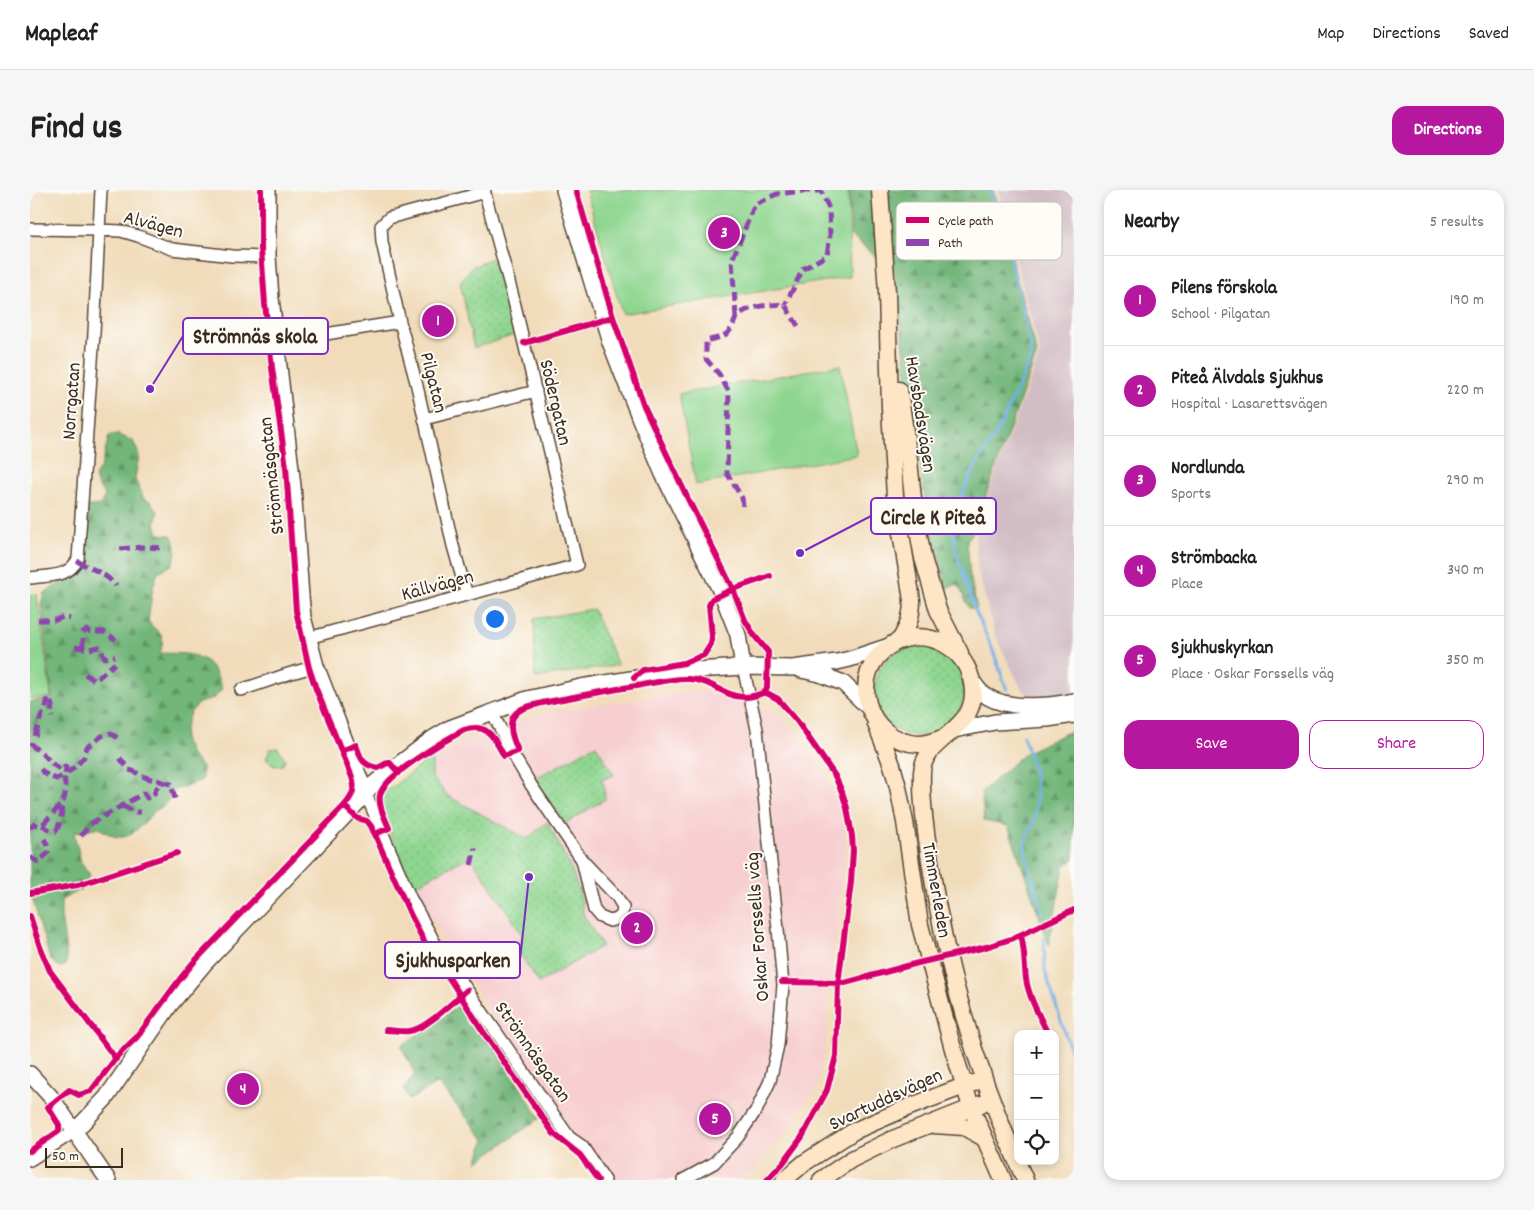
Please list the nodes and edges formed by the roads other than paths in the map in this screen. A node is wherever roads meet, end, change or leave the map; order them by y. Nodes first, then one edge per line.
1 (101, 190) edge
2 (268, 190) edge
3 (564, 190) edge
4 (880, 190) edge
5 (484, 191) edge
6 (30, 230) edge
7 (99, 230) junction
8 (268, 256) junction
9 (400, 322) junction
10 (276, 342) junction
11 (889, 346) junction
12 (536, 391) junction
13 (424, 419) junction
14 (576, 565) joint
15 (30, 578) edge
16 (466, 595) junction
17 (308, 638) junction
18 (895, 643) junction
19 (963, 660) junction
20 (316, 666) junction
21 (743, 667) junction
22 (784, 668) junction
23 (972, 680) junction
24 (241, 690) dead end
25 (1074, 701) edge
26 (492, 712) junction
27 (871, 713) junction
28 (1074, 715) edge
29 (950, 734) junction
30 (365, 792) junction
31 (582, 860) junction
32 (30, 1074) edge
33 (984, 1080) junction
34 (964, 1086) junction
35 (992, 1101) junction
36 (971, 1107) junction
37 (927, 1125) junction
38 (74, 1132) junction
39 (984, 1138) junction
40 (30, 1160) edge
41 (108, 1180) edge
42 (606, 1180) edge
43 (683, 1180) edge
44 (784, 1180) edge
45 (821, 1180) edge
46 (1003, 1180) edge
47 (1025, 1180) edge

1 - 7 street, Norrgatan
2 - 8 street, Strömnäsgatan
3 - 21 street
4 - 11 main road, Havsbadsvägen
5 - 9 street, Pilgatan
5 - 12 street, Södergatan
6 - 7 street, Alvägen
7 - 8 street, Alvägen
7 - 15 street, Norrgatan
8 - 10 street, Strömnäsgatan
9 - 10 street
9 - 13 street, Pilgatan
10 - 17 street, Strömnäsgatan
11 - 18 main road, Havsbadsvägen
11 - 19 main road, Havsbadsvägen
12 - 13 street
12 - 14 street, Södergatan
13 - 16 street, Pilgatan
14 - 16 street, Källvägen
16 - 17 street, Källvägen
17 - 20 street, Strömnäsgatan
18 - 19 main road
18 - 22 street
18 - 27 main road
19 - 23 main road
20 - 24 street
20 - 30 street, Strömnäsgatan
21 - 22 street
21 - 26 street
21 - 43 street, Oskar Forssells väg
22 - 27 street
23 - 25 street
23 - 29 main road
26 - 30 street
26 - 31 street
27 - 29 main road
27 - 34 main road, Timmerleden
28 - 29 street
29 - 33 main road, Timmerleden
30 - 38 street
30 - 42 street, Strömnäsgatan
31 - 31 street
32 - 38 street
33 - 34 main road, Svartuddsvägen
33 - 35 main road, Timmerleden
34 - 36 main road, Timmerleden
34 - 44 main road, Svartuddsvägen
35 - 36 main road, Svartuddsvägen
35 - 47 main road, Timmerleden
36 - 37 main road, Svartuddsvägen
36 - 39 main road, Timmerleden
37 - 39 main road, Svartuddsvägen
37 - 45 main road, Svartuddsvägen
38 - 40 street
38 - 41 street
39 - 46 main road, Timmerleden

